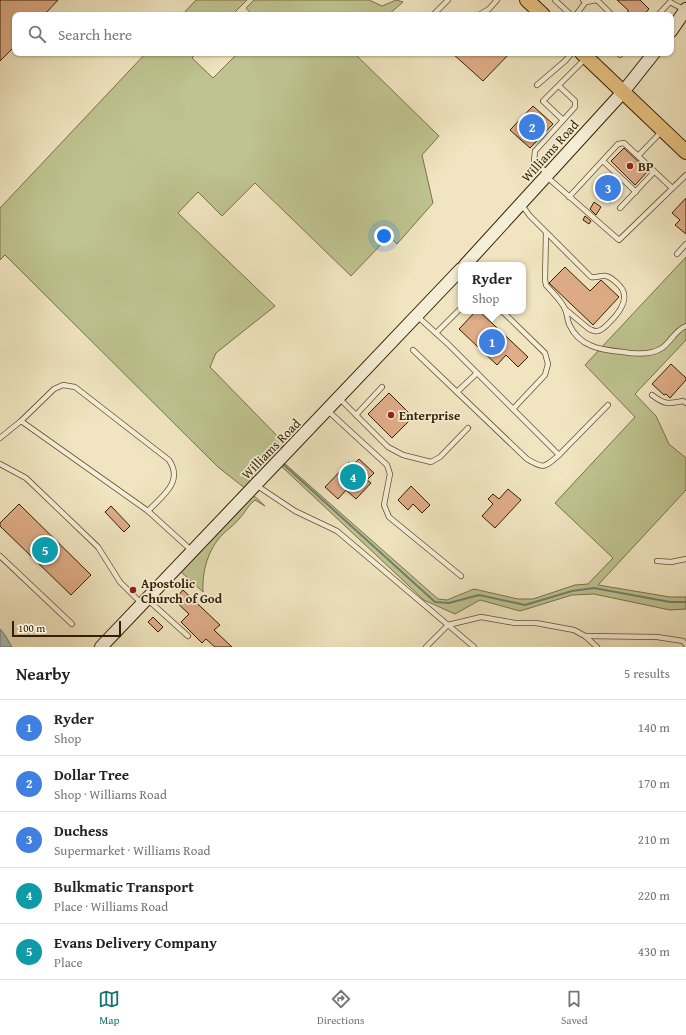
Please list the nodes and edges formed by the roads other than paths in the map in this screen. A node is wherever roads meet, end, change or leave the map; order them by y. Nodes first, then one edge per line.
1 (448, 0) edge
2 (498, 0) edge
3 (528, 0) edge
4 (555, 0) edge
5 (585, 1) edge
6 (686, 10) edge
7 (436, 12) edge
8 (484, 12) edge
9 (539, 12) edge
10 (568, 12) edge
11 (578, 12) edge
12 (609, 12) edge
13 (661, 12) edge
14 (674, 27) edge
15 (569, 56) edge
16 (584, 56) edge
17 (586, 56) edge
18 (652, 56) edge
19 (537, 85) dead end
20 (559, 86) junction
21 (622, 92) junction
22 (563, 120) junction
23 (663, 130) junction
24 (686, 152) edge
25 (638, 156) junction
26 (603, 160) junction
27 (654, 172) junction
28 (547, 175) junction
29 (686, 175) edge
30 (672, 188) junction
31 (636, 192) junction
32 (569, 197) junction
33 (521, 204) junction
34 (620, 208) dead end
35 (546, 232) junction
36 (686, 244) edge
37 (677, 254) dead end
38 (468, 262) edge
39 (458, 273) edge
40 (565, 309) junction
41 (458, 311) edge
42 (505, 314) edge
43 (417, 316) junction
44 (686, 326) edge
45 (436, 333) junction
46 (414, 350) dead end
47 (477, 373) junction
48 (382, 387) dead end
49 (457, 392) junction
50 (652, 395) dead end
51 (339, 398) junction
52 (686, 403) edge
53 (608, 405) dead end
54 (513, 409) junction
55 (327, 410) junction
56 (356, 415) junction
57 (21, 421) junction
58 (468, 428) dead end
59 (0, 438) edge
60 (559, 455) junction
61 (0, 464) edge
62 (256, 485) junction
63 (148, 511) junction
64 (192, 552) junction
65 (0, 556) edge
66 (686, 559) edge
67 (657, 561) dead end
68 (461, 576) dead end
69 (144, 602) junction
70 (72, 624) dead end
71 (448, 625) junction
72 (188, 636) dead end
73 (585, 636) junction
74 (686, 645) edge
75 (101, 647) edge
76 (426, 647) edge
77 (474, 647) edge
78 (597, 647) edge

1 - 7 lane
2 - 8 lane
3 - 9 main road
4 - 10 lane
5 - 11 lane
5 - 12 lane
6 - 13 lane
6 - 14 main road
15 - 19 lane
16 - 20 lane
17 - 21 main road
18 - 21 main road, Williams Road
20 - 22 lane
20 - 22 lane
21 - 23 main road
21 - 28 main road, Williams Road
22 - 28 lane
23 - 24 main road
23 - 25 lane
25 - 26 lane
25 - 27 lane
26 - 31 lane
26 - 32 lane
27 - 30 lane
27 - 31 lane
28 - 32 lane
28 - 33 main road, Williams Road
29 - 30 lane
30 - 32 lane
31 - 34 lane
33 - 35 lane
33 - 38 main road, Williams Road
35 - 40 lane
35 - 40 lane
36 - 37 lane
39 - 43 main road, Williams Road
40 - 44 lane
41 - 45 lane
42 - 54 lane
43 - 45 lane
43 - 51 main road, Williams Road
45 - 47 lane
46 - 49 lane
47 - 49 lane
47 - 54 lane
48 - 56 lane
49 - 60 lane
50 - 52 lane
51 - 55 main road, Williams Road
51 - 56 lane
53 - 60 lane
54 - 60 lane
55 - 62 main road, Williams Road
55 - 68 lane
56 - 58 lane
57 - 59 lane
57 - 63 lane
57 - 63 lane
61 - 69 lane
62 - 64 main road, Williams Road
62 - 71 lane
63 - 64 lane
64 - 69 main road, Williams Road
65 - 70 lane
66 - 67 lane
69 - 72 lane
69 - 75 main road, Williams Road
71 - 73 lane
71 - 76 lane
71 - 77 lane
73 - 74 lane
73 - 78 lane

